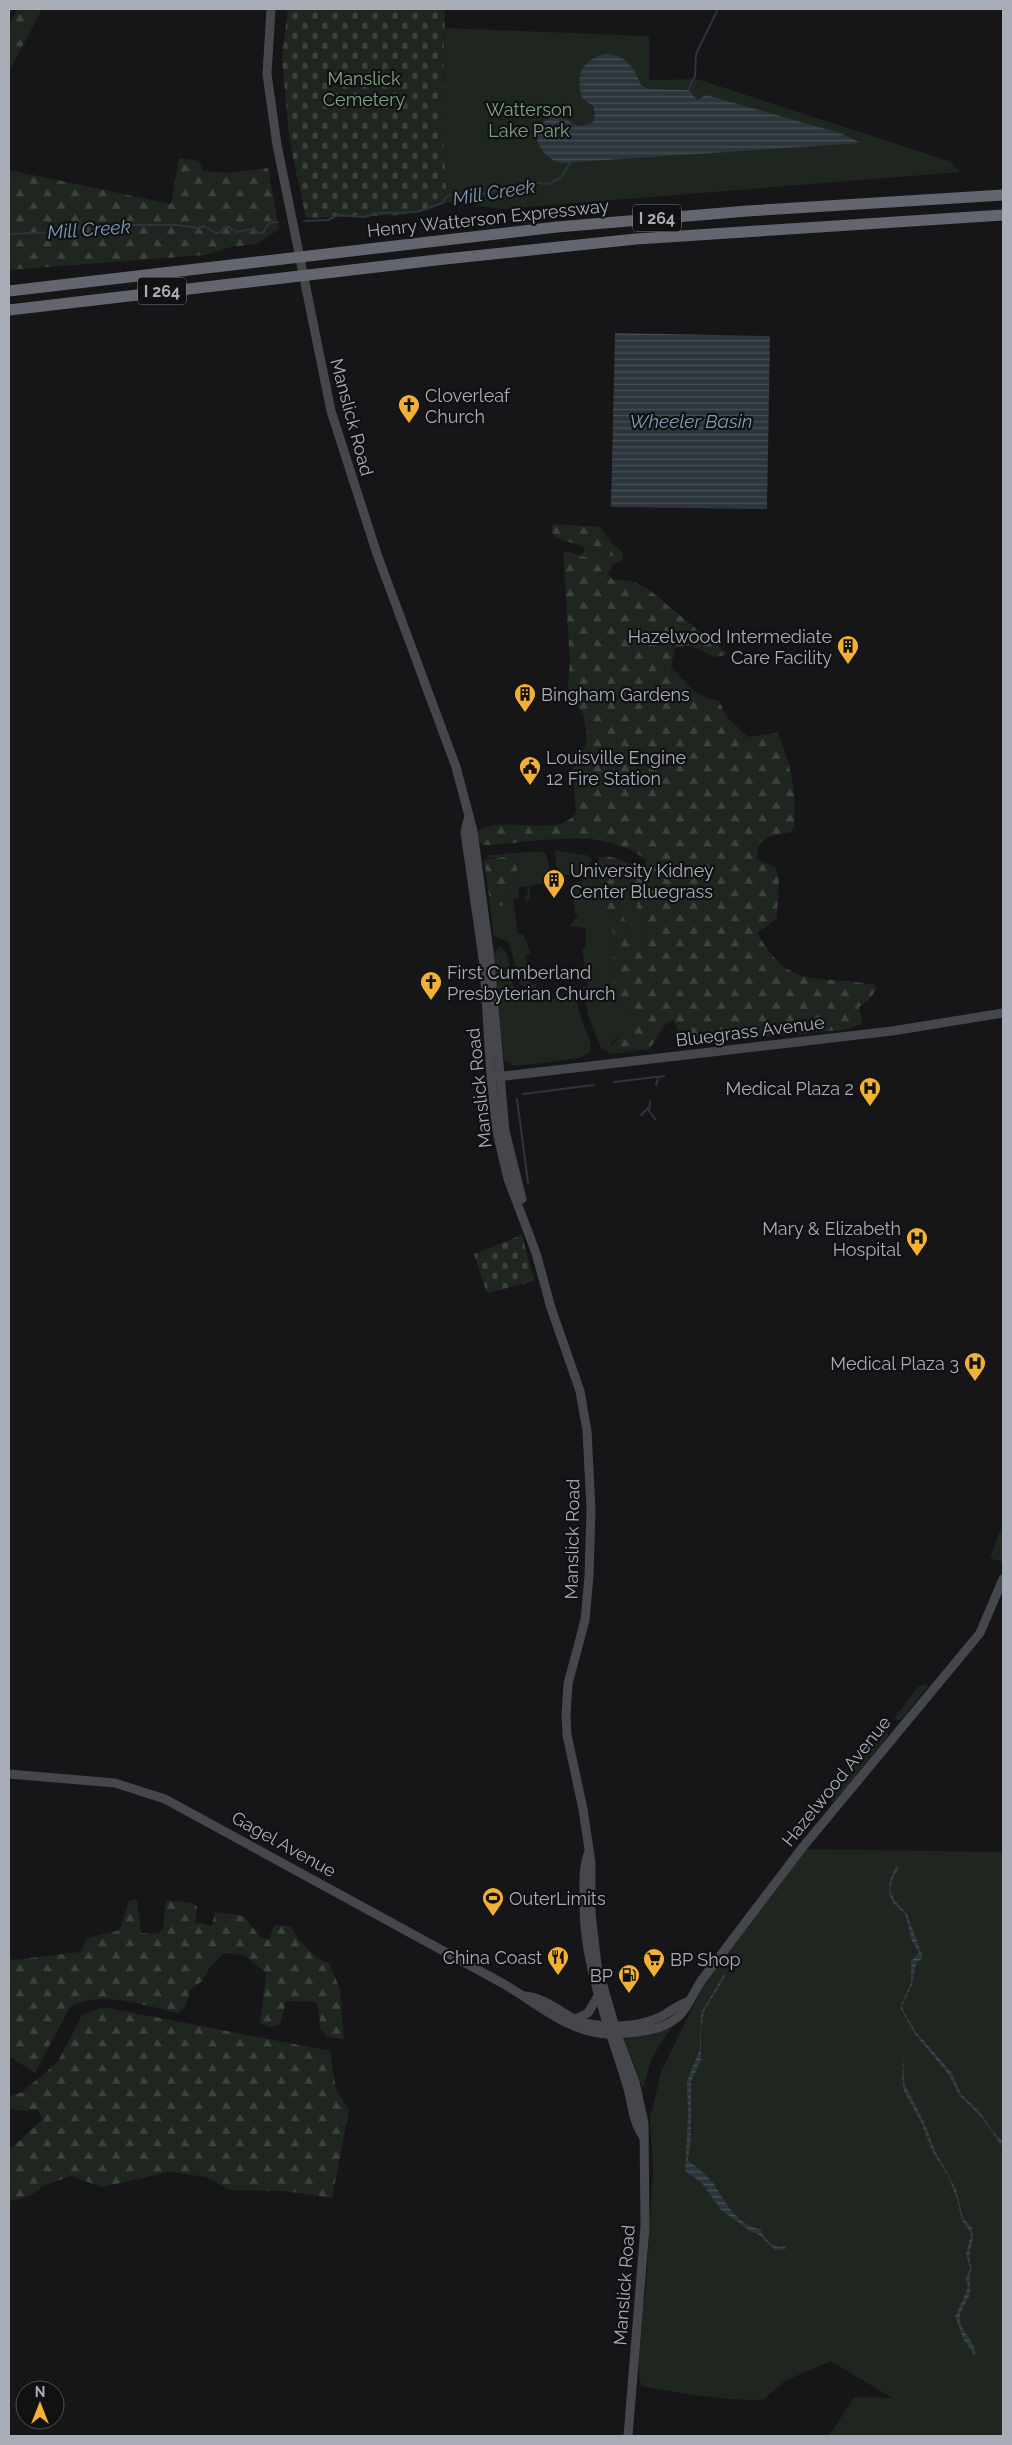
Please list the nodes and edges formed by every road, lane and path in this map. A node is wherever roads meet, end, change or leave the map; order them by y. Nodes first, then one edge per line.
1 (271, 9) edge
2 (1003, 195) edge
3 (1003, 215) edge
4 (9, 291) edge
5 (9, 310) edge
6 (468, 818) junction
7 (1003, 1013) edge
8 (490, 1077) junction
9 (500, 1077) junction
10 (528, 1230) junction
11 (1003, 1579) edge
12 (9, 1774) edge
13 (595, 1972) junction
14 (525, 1996) junction
15 (598, 1996) junction
16 (575, 2019) junction
17 (612, 2030) junction
18 (628, 2436) edge

1 - 6 main road, Manslick Road
2 - 4 highway, Henry Watterson Expressway / I 264
3 - 5 highway, Henry Watterson Expressway / I 264
6 - 8 main road, Manslick Road
6 - 9 main road, Manslick Road
7 - 9 main road, Bluegrass Avenue
8 - 9 main road, Bluegrass Avenue
8 - 10 main road, Manslick Road
9 - 10 main road, Manslick Road
10 - 13 main road, Manslick Road
11 - 17 main road, Hazelwood Avenue
12 - 14 main road, Gagel Avenue
13 - 15 main road, Manslick Road
13 - 17 main road, Manslick Road
14 - 16 main road, Gagel Avenue
14 - 17 main road, Gagel Avenue
15 - 16 main road
15 - 17 main road, Manslick Road
16 - 17 main road, Gagel Avenue
17 - 18 main road, Manslick Road

